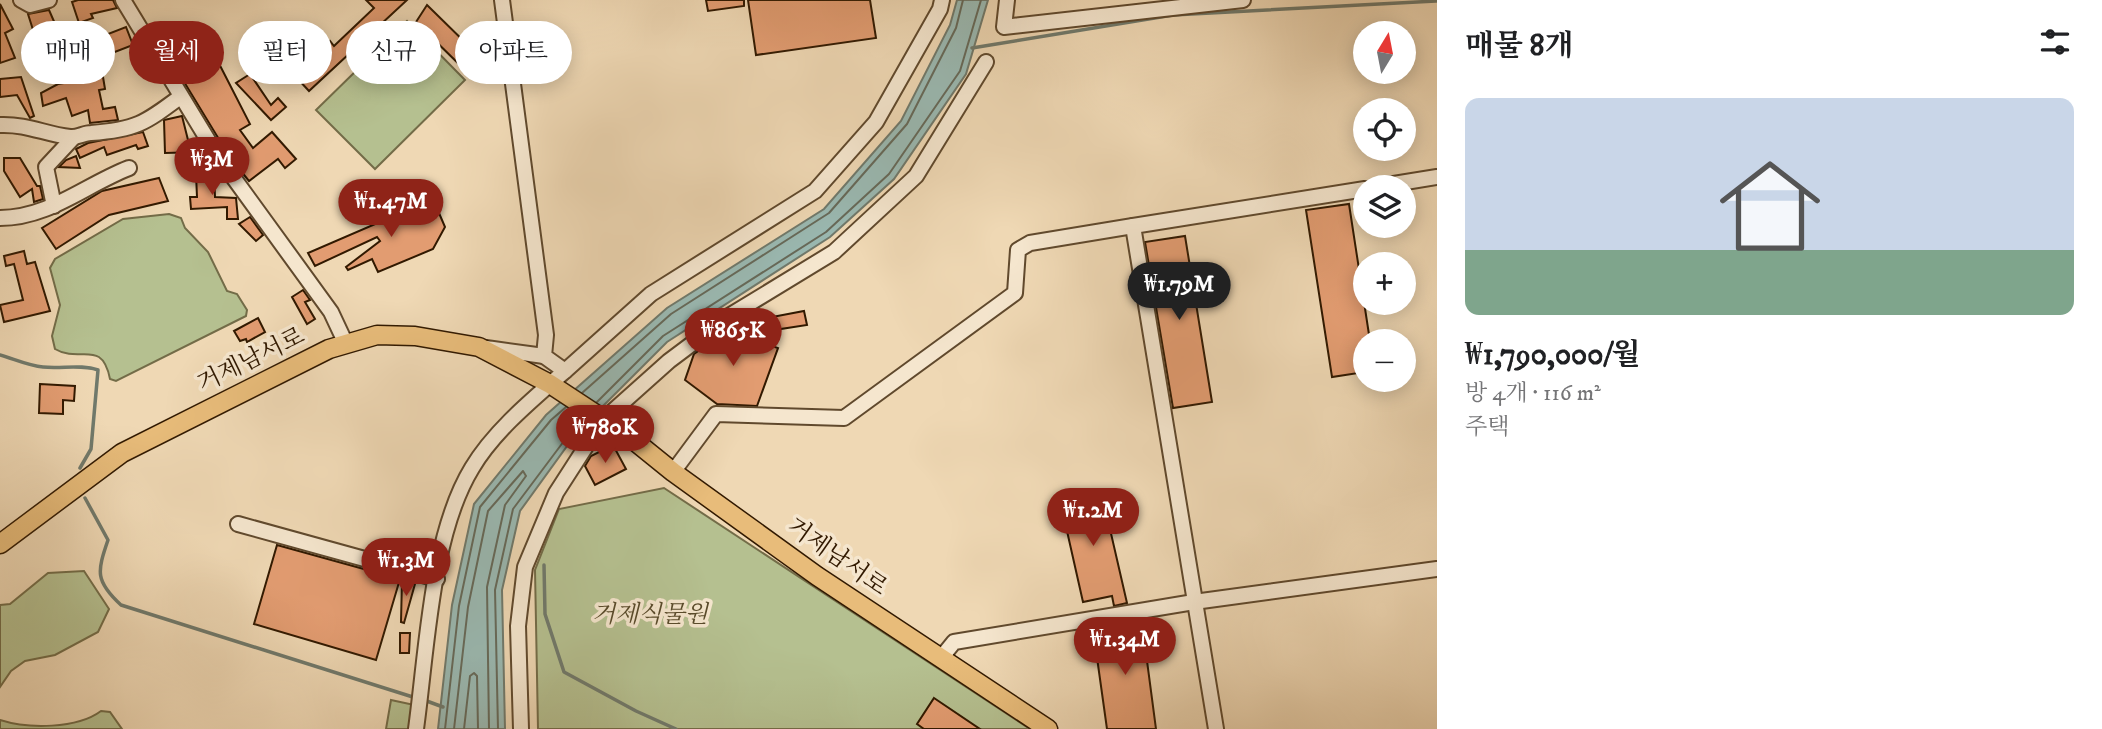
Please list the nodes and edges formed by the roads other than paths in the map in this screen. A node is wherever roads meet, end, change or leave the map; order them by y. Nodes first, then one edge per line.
1 (21, 0) edge
2 (49, 0) edge
3 (123, 0) edge
4 (502, 0) edge
5 (942, 0) edge
6 (1007, 0) edge
7 (1243, 0) edge
8 (986, 62) dead end
9 (180, 97) junction
10 (0, 125) edge
11 (73, 138) junction
12 (129, 169) dead end
13 (1437, 177) edge
14 (1416, 180) edge
15 (1353, 191) edge
16 (54, 206) junction
17 (0, 218) edge
18 (1133, 226) junction
19 (346, 344) junction
20 (479, 347) junction
21 (544, 355) junction
22 (565, 371) junction
23 (550, 384) junction
24 (603, 420) junction
25 (673, 472) junction
26 (238, 524) dead end
27 (0, 544) edge
28 (1437, 569) edge
29 (437, 579) junction
30 (1194, 602) junction
31 (941, 658) junction
32 (416, 729) edge
33 (521, 729) edge
34 (1048, 729) edge
35 (1216, 729) edge

1 - 2 street
3 - 9 street
4 - 21 street
5 - 22 street
6 - 7 street
8 - 24 street
9 - 11 street
9 - 19 street
10 - 11 street
11 - 16 street
12 - 16 street
13 - 14 street
15 - 18 street
16 - 17 street
18 - 25 street
18 - 30 street
19 - 20 main road, 거제남서로
19 - 27 main road, 거제남서로
20 - 21 street
20 - 23 main road, 거제남서로
21 - 22 street
22 - 23 street
23 - 24 main road, 거제남서로
23 - 29 street
24 - 25 main road, 거제남서로
24 - 33 street
25 - 31 main road, 거제남서로
26 - 29 street
28 - 30 street
29 - 32 street
30 - 31 street
30 - 35 street
31 - 34 main road, 거제남서로

